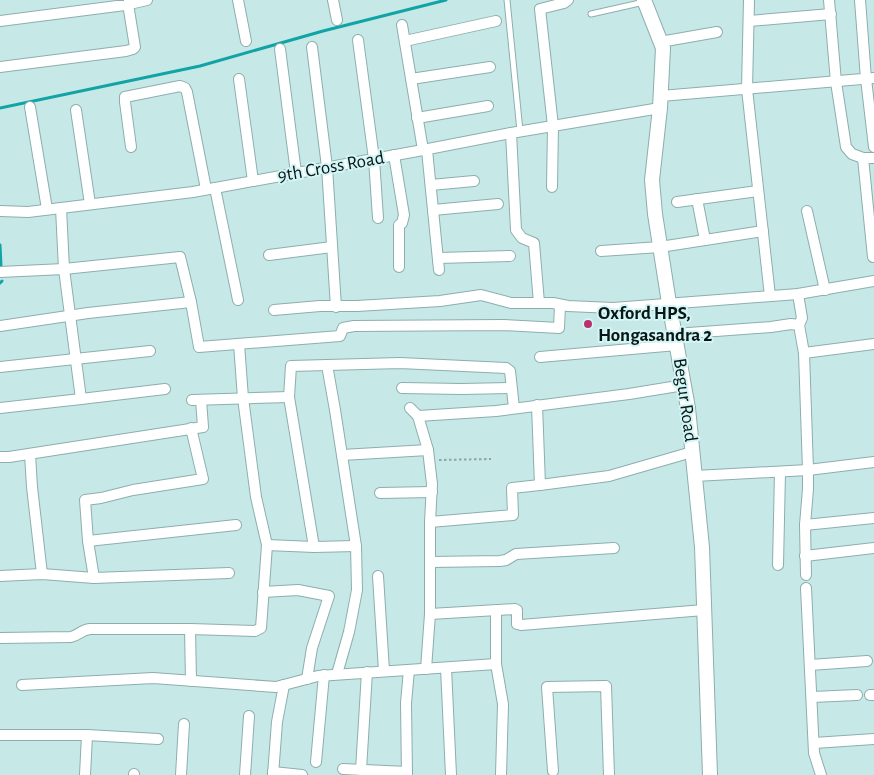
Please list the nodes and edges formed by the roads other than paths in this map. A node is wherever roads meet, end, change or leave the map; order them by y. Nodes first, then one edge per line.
1 (147, 0) edge
2 (238, 0) edge
3 (333, 0) edge
4 (507, 0) edge
5 (568, 0) edge
6 (749, 0) edge
7 (829, 0) edge
8 (860, 0) edge
9 (644, 1) edge
10 (128, 4) junction
11 (92, 5) edge
12 (591, 14) dead end
13 (831, 14) junction
14 (337, 20) dead end
15 (0, 21) edge
16 (496, 21) dead end
17 (748, 21) junction
18 (402, 25) dead end
19 (717, 32) dead end
20 (358, 40) dead end
21 (246, 41) dead end
22 (405, 41) junction
23 (660, 42) junction
24 (312, 47) dead end
25 (280, 49) dead end
26 (0, 67) edge
27 (490, 67) dead end
28 (239, 79) dead end
29 (411, 79) junction
30 (870, 79) edge
31 (836, 82) junction
32 (747, 89) junction
33 (661, 102) junction
34 (488, 106) dead end
35 (30, 107) dead end
36 (76, 110) dead end
37 (417, 118) junction
38 (553, 126) junction
39 (516, 132) junction
40 (131, 147) dead end
41 (874, 147) edge
42 (425, 150) junction
43 (394, 155) junction
44 (863, 158) junction
45 (874, 158) edge
46 (374, 159) junction
47 (328, 168) junction
48 (296, 173) junction
49 (253, 181) junction
50 (474, 181) dead end
51 (431, 185) junction
52 (552, 187) dead end
53 (210, 188) junction
54 (758, 190) junction
55 (698, 199) junction
56 (676, 202) dead end
57 (90, 204) junction
58 (498, 204) dead end
59 (61, 208) junction
60 (47, 209) junction
61 (433, 210) junction
62 (0, 211) edge
63 (807, 211) dead end
64 (378, 218) dead end
65 (763, 231) junction
66 (705, 240) junction
67 (332, 247) junction
68 (660, 247) junction
69 (601, 252) dead end
70 (269, 255) dead end
71 (510, 256) dead end
72 (873, 257) edge
73 (438, 258) junction
74 (399, 267) dead end
75 (64, 269) junction
76 (439, 270) dead end
77 (0, 272) edge
78 (874, 281) edge
79 (825, 290) junction
80 (798, 294) junction
81 (770, 296) junction
82 (238, 300) dead end
83 (191, 302) junction
84 (539, 303) junction
85 (669, 303) junction
86 (560, 305) junction
87 (336, 306) junction
88 (274, 310) dead end
89 (70, 316) junction
90 (799, 325) junction
91 (0, 326) edge
92 (676, 340) junction
93 (239, 344) junction
94 (874, 344) edge
95 (150, 350) dead end
96 (804, 353) junction
97 (540, 356) dead end
98 (76, 359) junction
99 (326, 365) junction
100 (0, 367) edge
101 (684, 385) junction
102 (165, 388) dead end
103 (402, 388) dead end
104 (511, 388) junction
105 (289, 396) junction
106 (243, 398) junction
107 (81, 400) junction
108 (536, 405) junction
109 (0, 408) edge
110 (410, 408) dead end
111 (514, 408) junction
112 (418, 416) junction
113 (191, 428) junction
114 (692, 452) junction
115 (30, 454) junction
116 (342, 455) junction
117 (428, 455) junction
118 (0, 457) edge
119 (874, 462) edge
120 (808, 470) junction
121 (780, 472) junction
122 (695, 476) junction
123 (540, 486) junction
124 (432, 492) junction
125 (380, 493) dead end
126 (874, 518) edge
127 (430, 522) junction
128 (236, 525) dead end
129 (806, 525) junction
130 (88, 541) junction
131 (267, 545) junction
132 (356, 546) junction
133 (314, 547) junction
134 (614, 548) dead end
135 (874, 548) edge
136 (806, 556) junction
137 (430, 562) junction
138 (778, 565) dead end
139 (229, 573) dead end
140 (42, 574) junction
141 (0, 576) edge
142 (378, 576) dead end
143 (806, 576) dead end
144 (94, 578) junction
145 (806, 588) dead end
146 (263, 592) junction
147 (496, 610) junction
148 (704, 610) junction
149 (430, 614) junction
150 (190, 629) junction
151 (0, 638) edge
152 (867, 661) dead end
153 (496, 664) junction
154 (810, 664) junction
155 (446, 668) junction
156 (426, 669) junction
157 (409, 670) junction
158 (384, 671) junction
159 (367, 672) junction
160 (337, 674) junction
161 (324, 675) junction
162 (307, 679) junction
163 (191, 681) junction
164 (22, 685) dead end
165 (284, 685) junction
166 (857, 695) dead end
167 (812, 697) junction
168 (249, 716) dead end
169 (184, 724) dead end
170 (0, 735) edge
171 (87, 735) junction
172 (158, 738) dead end
173 (874, 739) edge
174 (814, 743) junction
175 (316, 762) dead end
176 (343, 769) dead end
177 (361, 770) junction
178 (553, 771) dead end
179 (408, 773) edge
180 (273, 774) edge
181 (85, 775) edge
182 (181, 775) edge
183 (245, 775) edge
184 (302, 775) edge
185 (451, 775) edge
186 (502, 775) edge
187 (609, 775) edge
188 (710, 775) edge
189 (821, 775) edge

1 - 10 street
2 - 21 street
3 - 14 street
4 - 39 lane
5 - 38 street
6 - 17 street
7 - 13 street
8 - 30 street
9 - 12 lane
9 - 23 main road, Begur Road
10 - 11 street
10 - 26 street
11 - 15 street
13 - 17 street
13 - 31 street
16 - 22 street
17 - 32 street
18 - 22 street
19 - 23 street
20 - 46 street
22 - 29 street
23 - 33 main road, Begur Road
24 - 47 street
25 - 48 street
27 - 29 street
28 - 49 street
29 - 37 street
30 - 31 street, 9th Cross Road
30 - 41 street
31 - 32 street, 9th Cross Road
31 - 44 street
32 - 33 street, 9th Cross Road
32 - 54 street
33 - 38 street, 9th Cross Road
33 - 68 main road, Begur Road
34 - 37 street
35 - 60 street
36 - 57 street
37 - 42 street
38 - 39 street, 9th Cross Road
38 - 52 street
39 - 42 street, 9th Cross Road
39 - 84 street
40 - 53 street
42 - 43 street, 9th Cross Road
42 - 51 street
43 - 46 street, 9th Cross Road
43 - 74 street
44 - 45 street
44 - 72 street
46 - 47 street, 9th Cross Road
46 - 64 street
47 - 48 street, 9th Cross Road
47 - 67 street
48 - 49 street, 9th Cross Road
49 - 53 street, 9th Cross Road
50 - 51 street
51 - 61 street
53 - 57 street, 9th Cross Road
53 - 82 street
54 - 55 street
54 - 65 street
55 - 56 street
55 - 66 street
57 - 59 street, 9th Cross Road
58 - 61 street
59 - 60 street, 9th Cross Road
59 - 75 street
60 - 62 street, 9th Cross Road
61 - 73 street
63 - 79 street
65 - 66 street
65 - 81 street
66 - 68 street
67 - 70 street
67 - 87 street
68 - 69 street
68 - 85 main road, Begur Road
71 - 73 street
73 - 76 street
75 - 77 street
75 - 83 street
75 - 89 street
78 - 79 street
79 - 80 street
80 - 81 street
80 - 90 street
81 - 85 street
83 - 89 street
83 - 93 street
84 - 86 street
84 - 87 street
85 - 86 street
85 - 92 main road, Begur Road
86 - 93 street
87 - 88 street
89 - 91 street
89 - 98 street
90 - 92 street
90 - 96 street
92 - 97 street
92 - 101 main road, Begur Road
93 - 106 street
94 - 96 street
95 - 98 street
96 - 120 street
98 - 100 street
98 - 107 street
99 - 104 street
99 - 105 street
99 - 116 street
101 - 108 street
101 - 114 main road, Begur Road
102 - 107 street
103 - 104 street
104 - 111 street
105 - 106 street
105 - 133 street
106 - 113 street
106 - 131 street
107 - 109 street
108 - 111 street
108 - 123 street
110 - 112 street
111 - 112 street
112 - 117 street
113 - 115 street
113 - 130 street
114 - 122 main road, Begur Road
114 - 123 street
115 - 118 street
115 - 140 street
116 - 117 street
116 - 132 street
117 - 124 street
119 - 120 street
120 - 121 street
120 - 129 street
121 - 122 street
121 - 138 street
122 - 148 main road, Begur Road
123 - 127 street
124 - 125 street
124 - 127 street
126 - 129 street
127 - 137 street
128 - 130 street
129 - 136 street
130 - 144 street
131 - 133 street
131 - 146 street
132 - 133 street
132 - 160 street
134 - 137 street
135 - 136 street
136 - 143 street
137 - 149 street
139 - 144 street
140 - 141 street
140 - 144 street
142 - 158 street
145 - 154 street
146 - 150 street
146 - 162 street
147 - 148 street
147 - 149 street
147 - 153 street
148 - 188 main road, Begur Road
149 - 156 street
150 - 151 street
150 - 163 street
152 - 154 street
153 - 155 street
153 - 186 street
154 - 167 street
155 - 156 street
155 - 185 street
156 - 157 street
157 - 158 street
157 - 179 street
158 - 159 street
159 - 160 street
159 - 177 street
160 - 161 street
161 - 162 street
161 - 175 street
162 - 165 street
163 - 164 street
163 - 165 street
165 - 180 street
166 - 167 street
167 - 174 street
168 - 183 street
169 - 182 street
170 - 171 street
171 - 172 street
171 - 181 street
173 - 174 street
174 - 189 street
176 - 177 street
177 - 179 street
178 - 187 street
180 - 184 street

